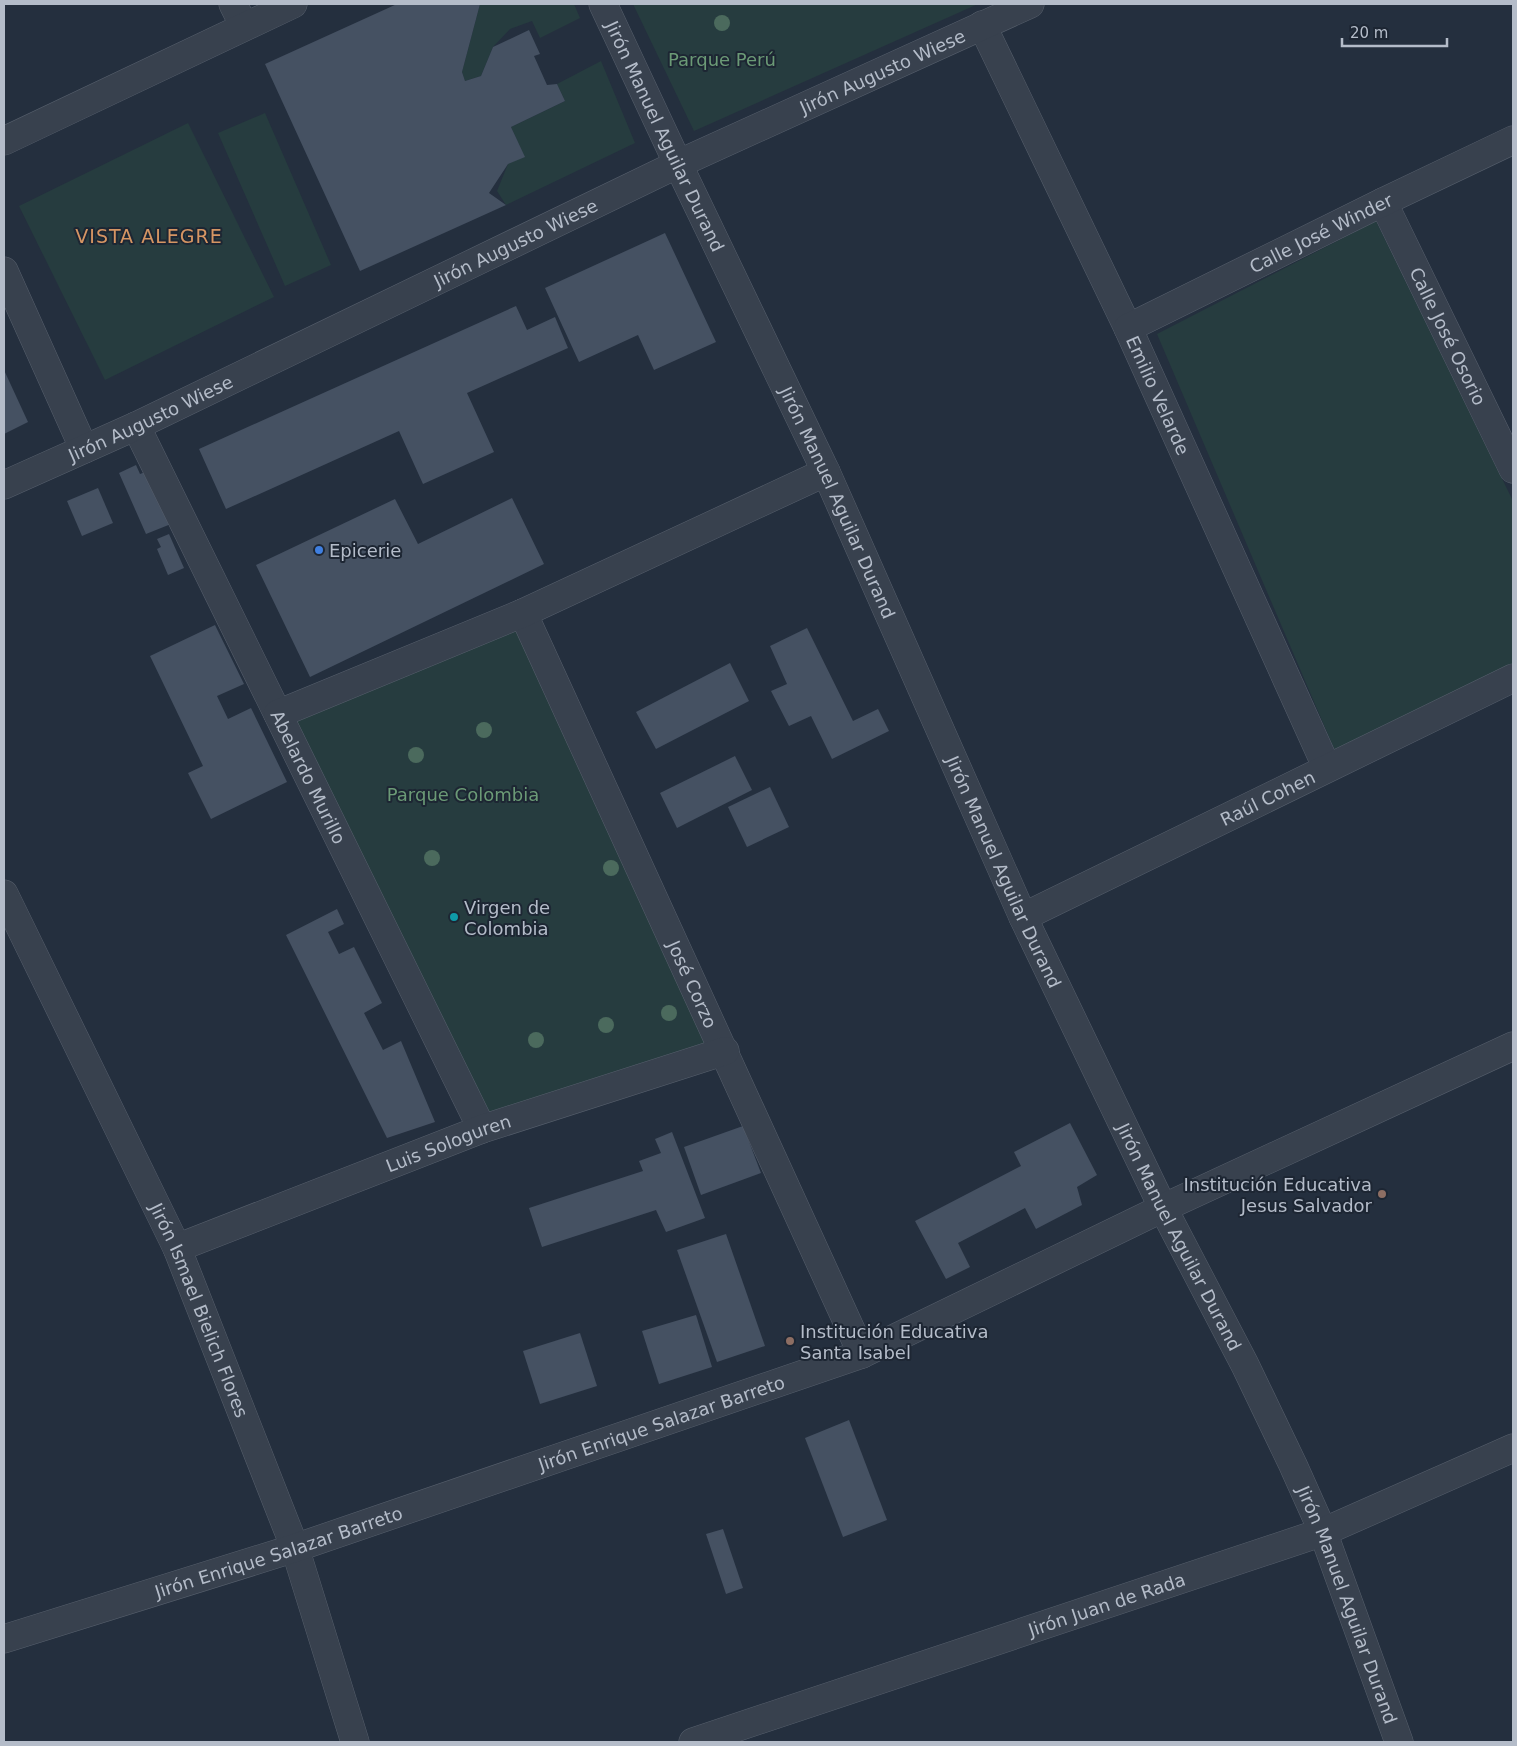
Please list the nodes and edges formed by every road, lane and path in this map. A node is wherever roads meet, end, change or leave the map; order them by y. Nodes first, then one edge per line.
1 (293, 4) edge
2 (603, 4) edge
3 (1030, 4) edge
4 (238, 15) edge
5 (982, 25) junction
6 (4, 140) edge
7 (1513, 140) edge
8 (678, 164) junction
9 (1382, 202) junction
10 (4, 271) edge
11 (1128, 328) junction
12 (136, 426) junction
13 (84, 449) junction
14 (1513, 469) edge
15 (826, 472) junction
16 (4, 484) edge
17 (523, 613) junction
18 (1513, 678) edge
19 (278, 714) junction
20 (1327, 768) junction
21 (4, 894) edge
22 (1023, 916) junction
23 (1513, 1046) edge
24 (725, 1051) junction
25 (482, 1129) junction
26 (1162, 1208) junction
27 (176, 1248) junction
28 (862, 1354) junction
29 (1513, 1448) edge
30 (1324, 1532) junction
31 (295, 1548) junction
32 (4, 1639) edge
33 (355, 1742) edge
34 (693, 1742) edge
35 (1399, 1742) edge

1 - 4 street
2 - 8 street, Jirón Manuel Aguilar Durand
3 - 5 street, Jirón Augusto Wiese
4 - 6 street
5 - 8 street, Jirón Augusto Wiese
5 - 11 street, Emilio Velarde
7 - 9 street, Calle José Winder
8 - 12 street, Jirón Augusto Wiese
8 - 15 street, Jirón Manuel Aguilar Durand
9 - 11 street, Calle José Winder
9 - 14 street, Calle José Osorio
10 - 13 street
11 - 20 street, Emilio Velarde
12 - 13 street, Jirón Augusto Wiese
12 - 19 street, Abelardo Murillo
13 - 16 street, Jirón Augusto Wiese
15 - 17 street
15 - 22 street, Jirón Manuel Aguilar Durand
17 - 19 street
17 - 24 street, José Corzo
18 - 20 street, Raúl Cohen
19 - 25 street, Abelardo Murillo
20 - 22 street, Raúl Cohen
21 - 27 street, Jirón Ismael Bielich Flores
22 - 26 street, Jirón Manuel Aguilar Durand
23 - 26 street, Jirón Enrique Salazar Barreto
24 - 25 street, Luis Sologuren
24 - 28 street, José Corzo
25 - 27 street, Luis Sologuren
26 - 28 street, Jirón Enrique Salazar Barreto
26 - 30 street, Jirón Manuel Aguilar Durand
27 - 31 street, Jirón Ismael Bielich Flores
28 - 31 street, Jirón Enrique Salazar Barreto
29 - 30 street, Jirón Juan de Rada
30 - 34 street, Jirón Juan de Rada
30 - 35 street, Jirón Manuel Aguilar Durand
31 - 32 street, Jirón Enrique Salazar Barreto
31 - 33 street, Jirón Ismael Bielich Flores

